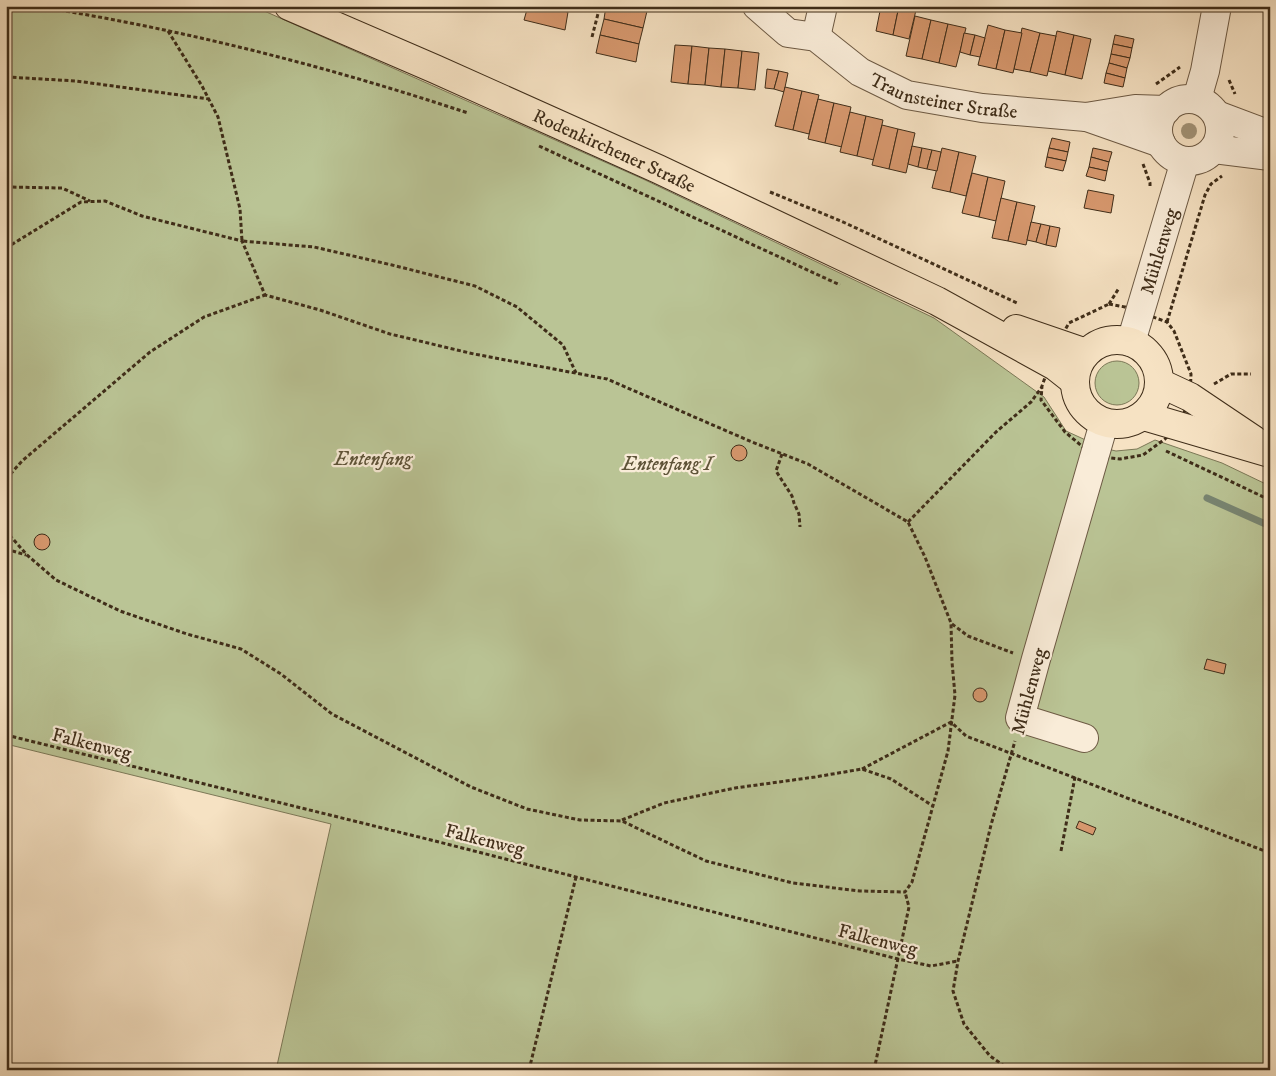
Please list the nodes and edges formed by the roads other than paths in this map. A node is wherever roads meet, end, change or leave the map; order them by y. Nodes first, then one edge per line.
1 (289, 6) edge
2 (757, 6) edge
3 (823, 6) edge
4 (1217, 6) edge
5 (816, 37) junction
6 (1207, 107) junction
7 (1166, 110) junction
8 (1086, 117) junction
9 (1270, 135) edge
10 (1161, 143) junction
11 (1214, 149) junction
12 (1270, 156) edge
13 (1185, 161) junction
14 (937, 301) junction
15 (1131, 342) junction
16 (1086, 353) junction
17 (1074, 381) junction
18 (1160, 383) junction
19 (1144, 416) junction
20 (1104, 423) junction
21 (1270, 452) edge
22 (1084, 738) dead end

1 - 14 main road, Rodenkirchener Straße
2 - 5 street
3 - 5 street
4 - 6 street
5 - 8 street, Traunsteiner Straße
6 - 7 street
6 - 9 street
6 - 11 street
7 - 8 street, Traunsteiner Straße
7 - 10 street
8 - 10 street, Traunsteiner Straße
10 - 13 street
11 - 12 street
11 - 13 street
13 - 15 street, Mühlenweg
14 - 16 main road, Rodenkirchener Straße
14 - 17 main road, Rodenkirchener Straße
15 - 16 main road
15 - 18 main road
16 - 17 main road
17 - 20 main road
18 - 19 main road
18 - 21 main road
19 - 20 main road
19 - 21 main road
20 - 22 street, Mühlenweg

